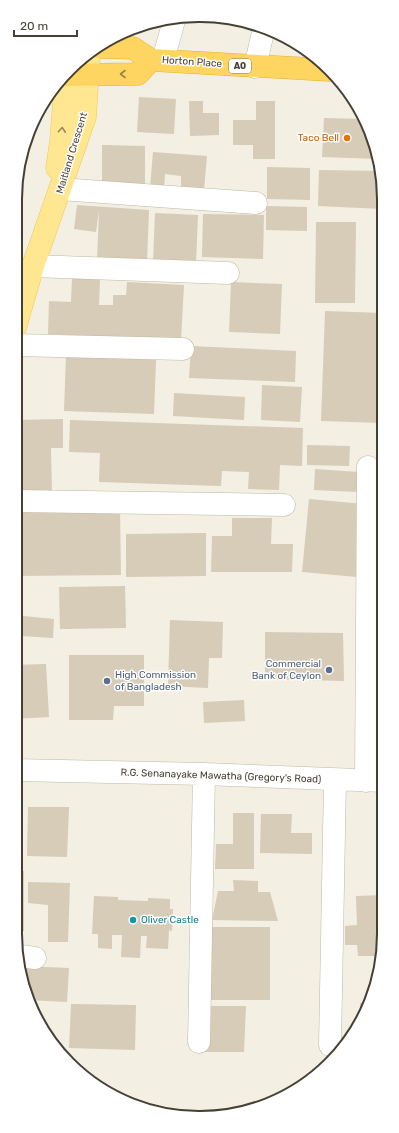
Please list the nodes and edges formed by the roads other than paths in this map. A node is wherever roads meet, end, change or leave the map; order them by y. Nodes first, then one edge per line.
1 (172, 24) edge
2 (263, 34) edge
3 (109, 47) edge
4 (157, 60) junction
5 (255, 67) junction
6 (78, 70) edge
7 (321, 70) edge
8 (60, 189) junction
9 (256, 203) dead end
10 (49, 224) junction
11 (33, 266) junction
12 (228, 273) dead end
13 (22, 304) edge
14 (22, 345) edge
15 (183, 348) dead end
16 (368, 467) dead end
17 (22, 501) edge
18 (284, 505) dead end
19 (22, 770) edge
20 (204, 774) junction
21 (335, 780) junction
22 (375, 781) edge
23 (199, 1042) dead end
24 (330, 1045) dead end

1 - 4 street
2 - 5 street
3 - 4 highway, Horton Place / A0
4 - 5 highway, Horton Place / A0
4 -> 6 highway, Horton Place
5 - 7 highway, Horton Place / A0
6 - 8 main road, Maitland Crescent
10 -> 6 main road, Maitland Crescent
8 - 9 street
8 - 10 main road, Maitland Crescent
10 - 11 main road, Maitland Crescent
11 - 12 street
11 - 13 main road, Maitland Crescent
14 - 15 street
16 - 22 street
17 - 18 street
19 - 20 street, R.G. Senanayake Mawatha (Gregory's Road)
20 - 21 street, R.G. Senanayake Mawatha (Gregory's Road)
20 - 23 street
21 - 22 street, R.G. Senanayake Mawatha (Gregory's Road)
21 - 24 street

